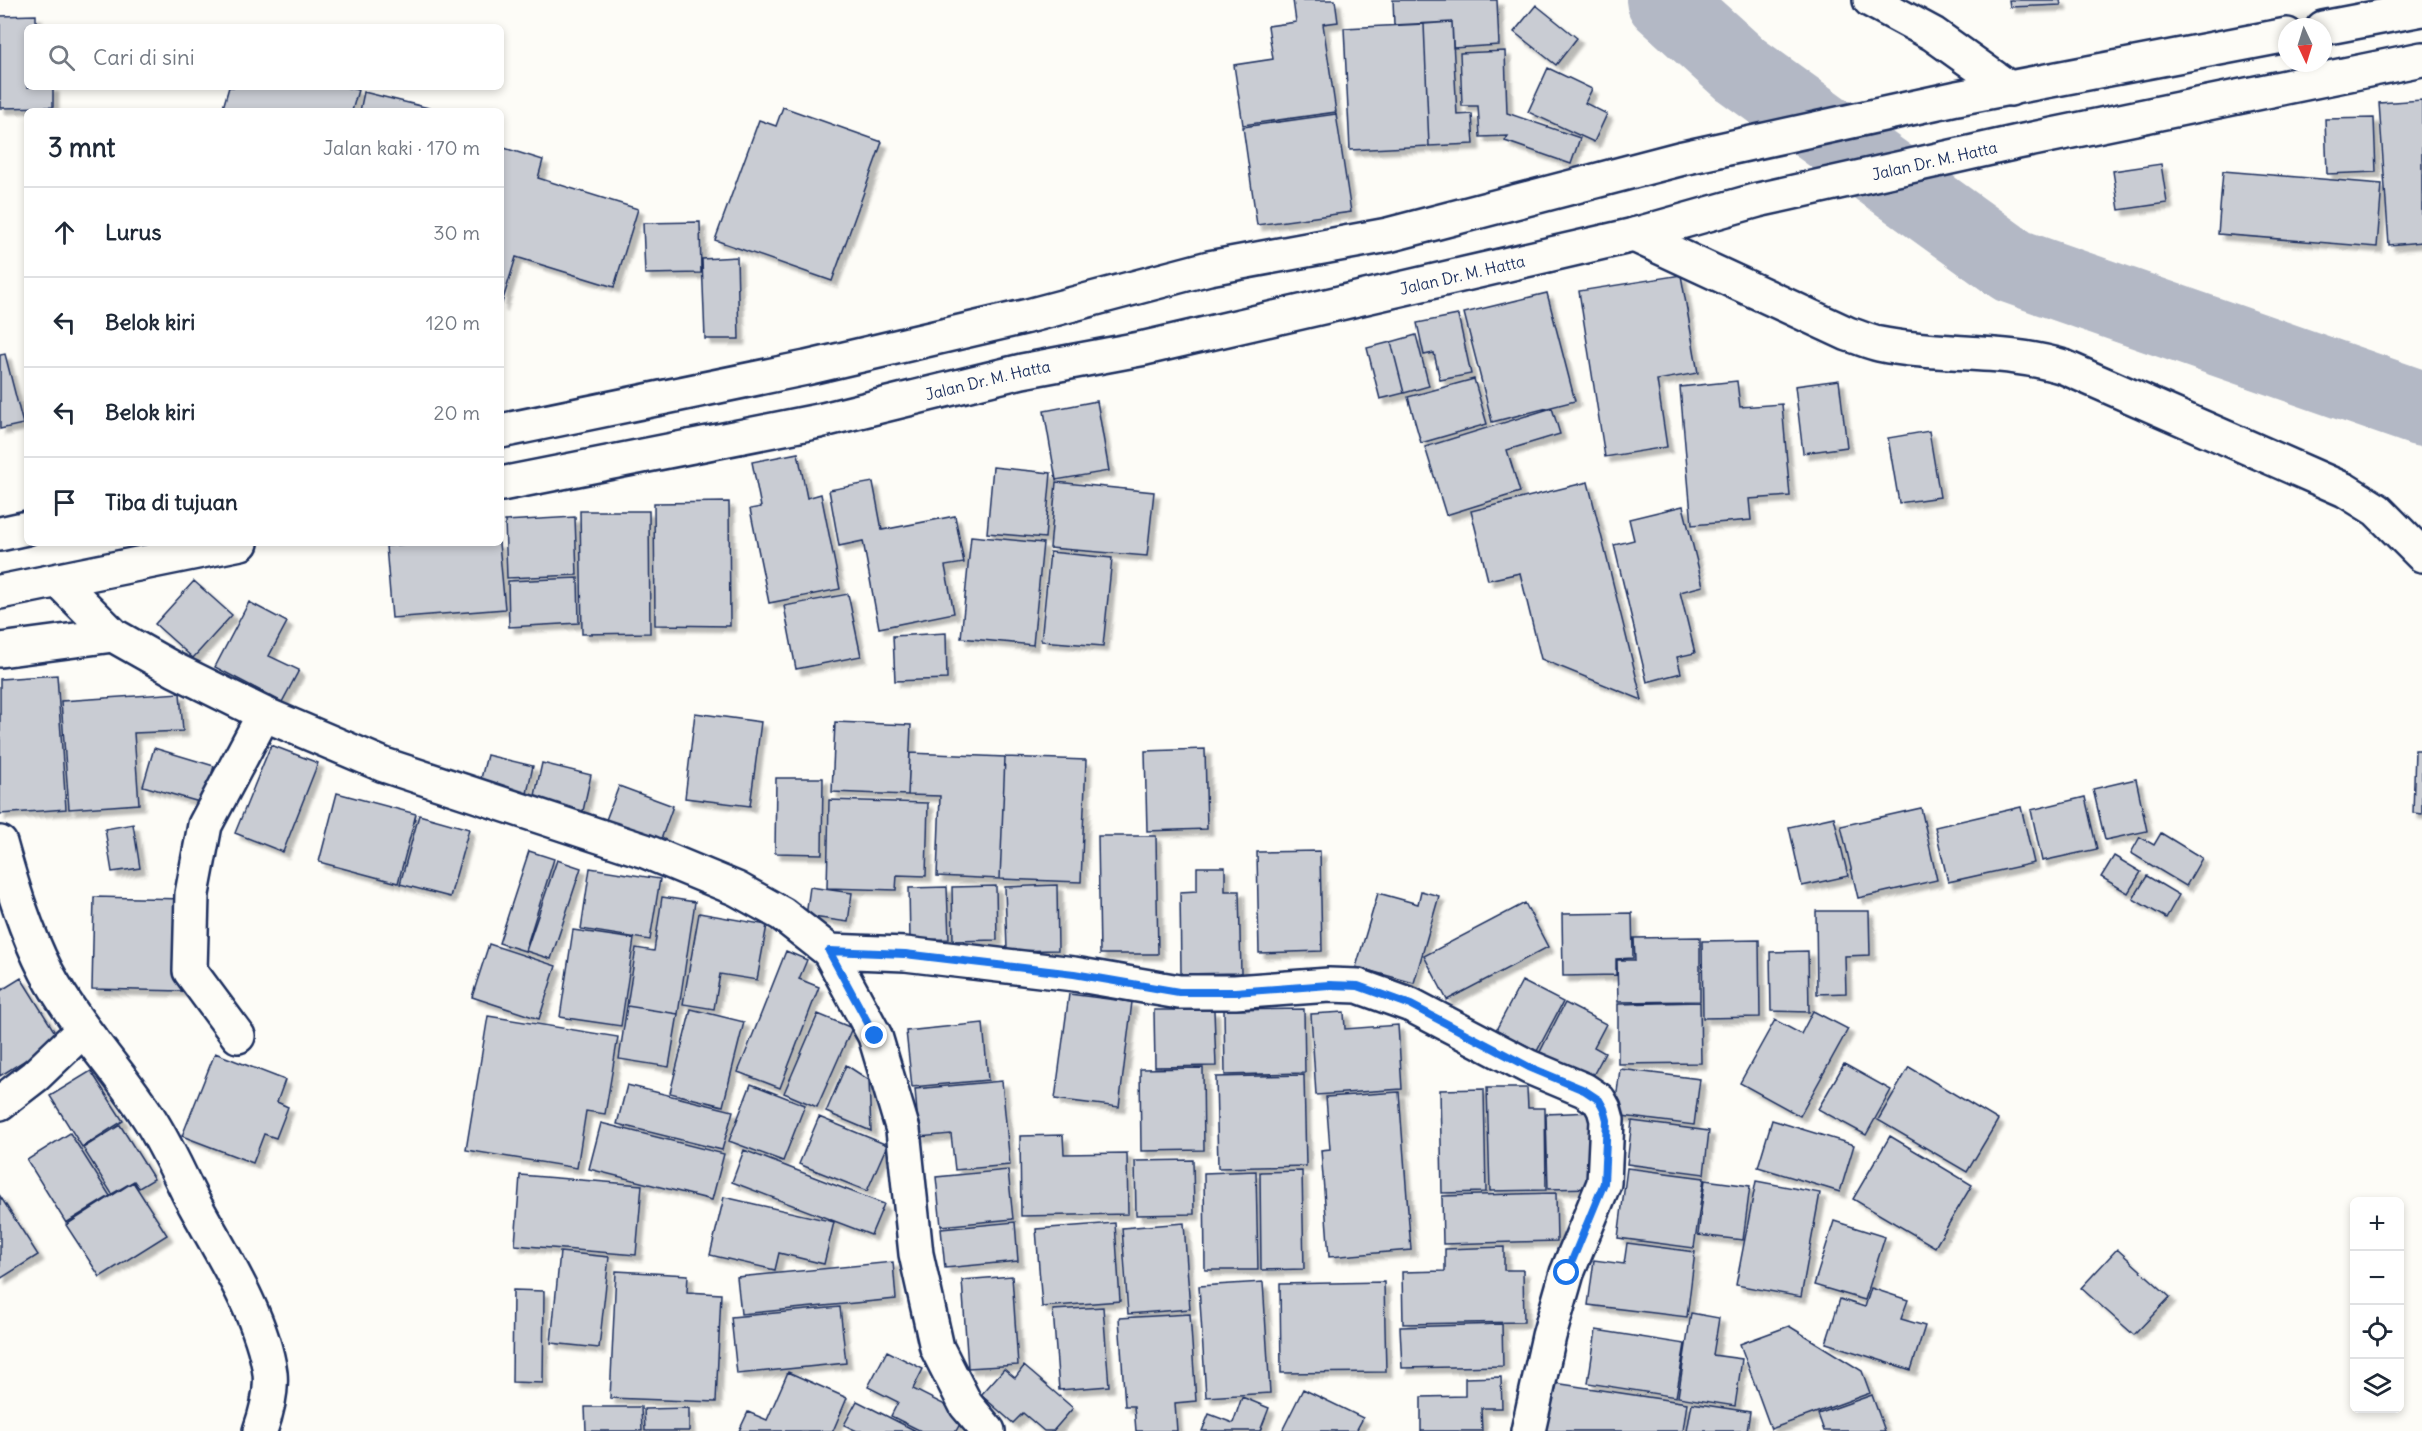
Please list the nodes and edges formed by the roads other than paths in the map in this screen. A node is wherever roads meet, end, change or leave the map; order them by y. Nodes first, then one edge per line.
1 (1870, 0) edge
2 (2422, 9) edge
3 (2332, 26) edge
4 (2278, 37) edge
5 (2422, 59) edge
6 (2010, 89) junction
7 (1634, 235) junction
8 (504, 430) edge
9 (504, 483) edge
10 (24, 529) edge
11 (0, 534) edge
12 (226, 546) edge
13 (2422, 555) edge
14 (59, 580) junction
15 (0, 592) edge
16 (113, 635) junction
17 (0, 650) edge
18 (264, 714) junction
19 (0, 843) edge
20 (829, 951) junction
21 (83, 1030) junction
22 (238, 1036) dead end
23 (0, 1103) edge
24 (260, 1431) edge
25 (988, 1431) edge
26 (1528, 1431) edge

1 - 6 street
2 - 3 street
4 - 6 street
5 - 7 street, Jalan Dr. M. Hatta
6 - 8 street
7 - 9 street, Jalan Dr. M. Hatta
7 - 13 street
10 - 11 street
12 - 14 street
14 - 15 street
14 - 16 street
16 - 17 street
16 - 18 street
18 - 20 street
18 - 22 street
19 - 21 street
20 - 25 street
20 - 26 street
21 - 23 street
21 - 24 street

